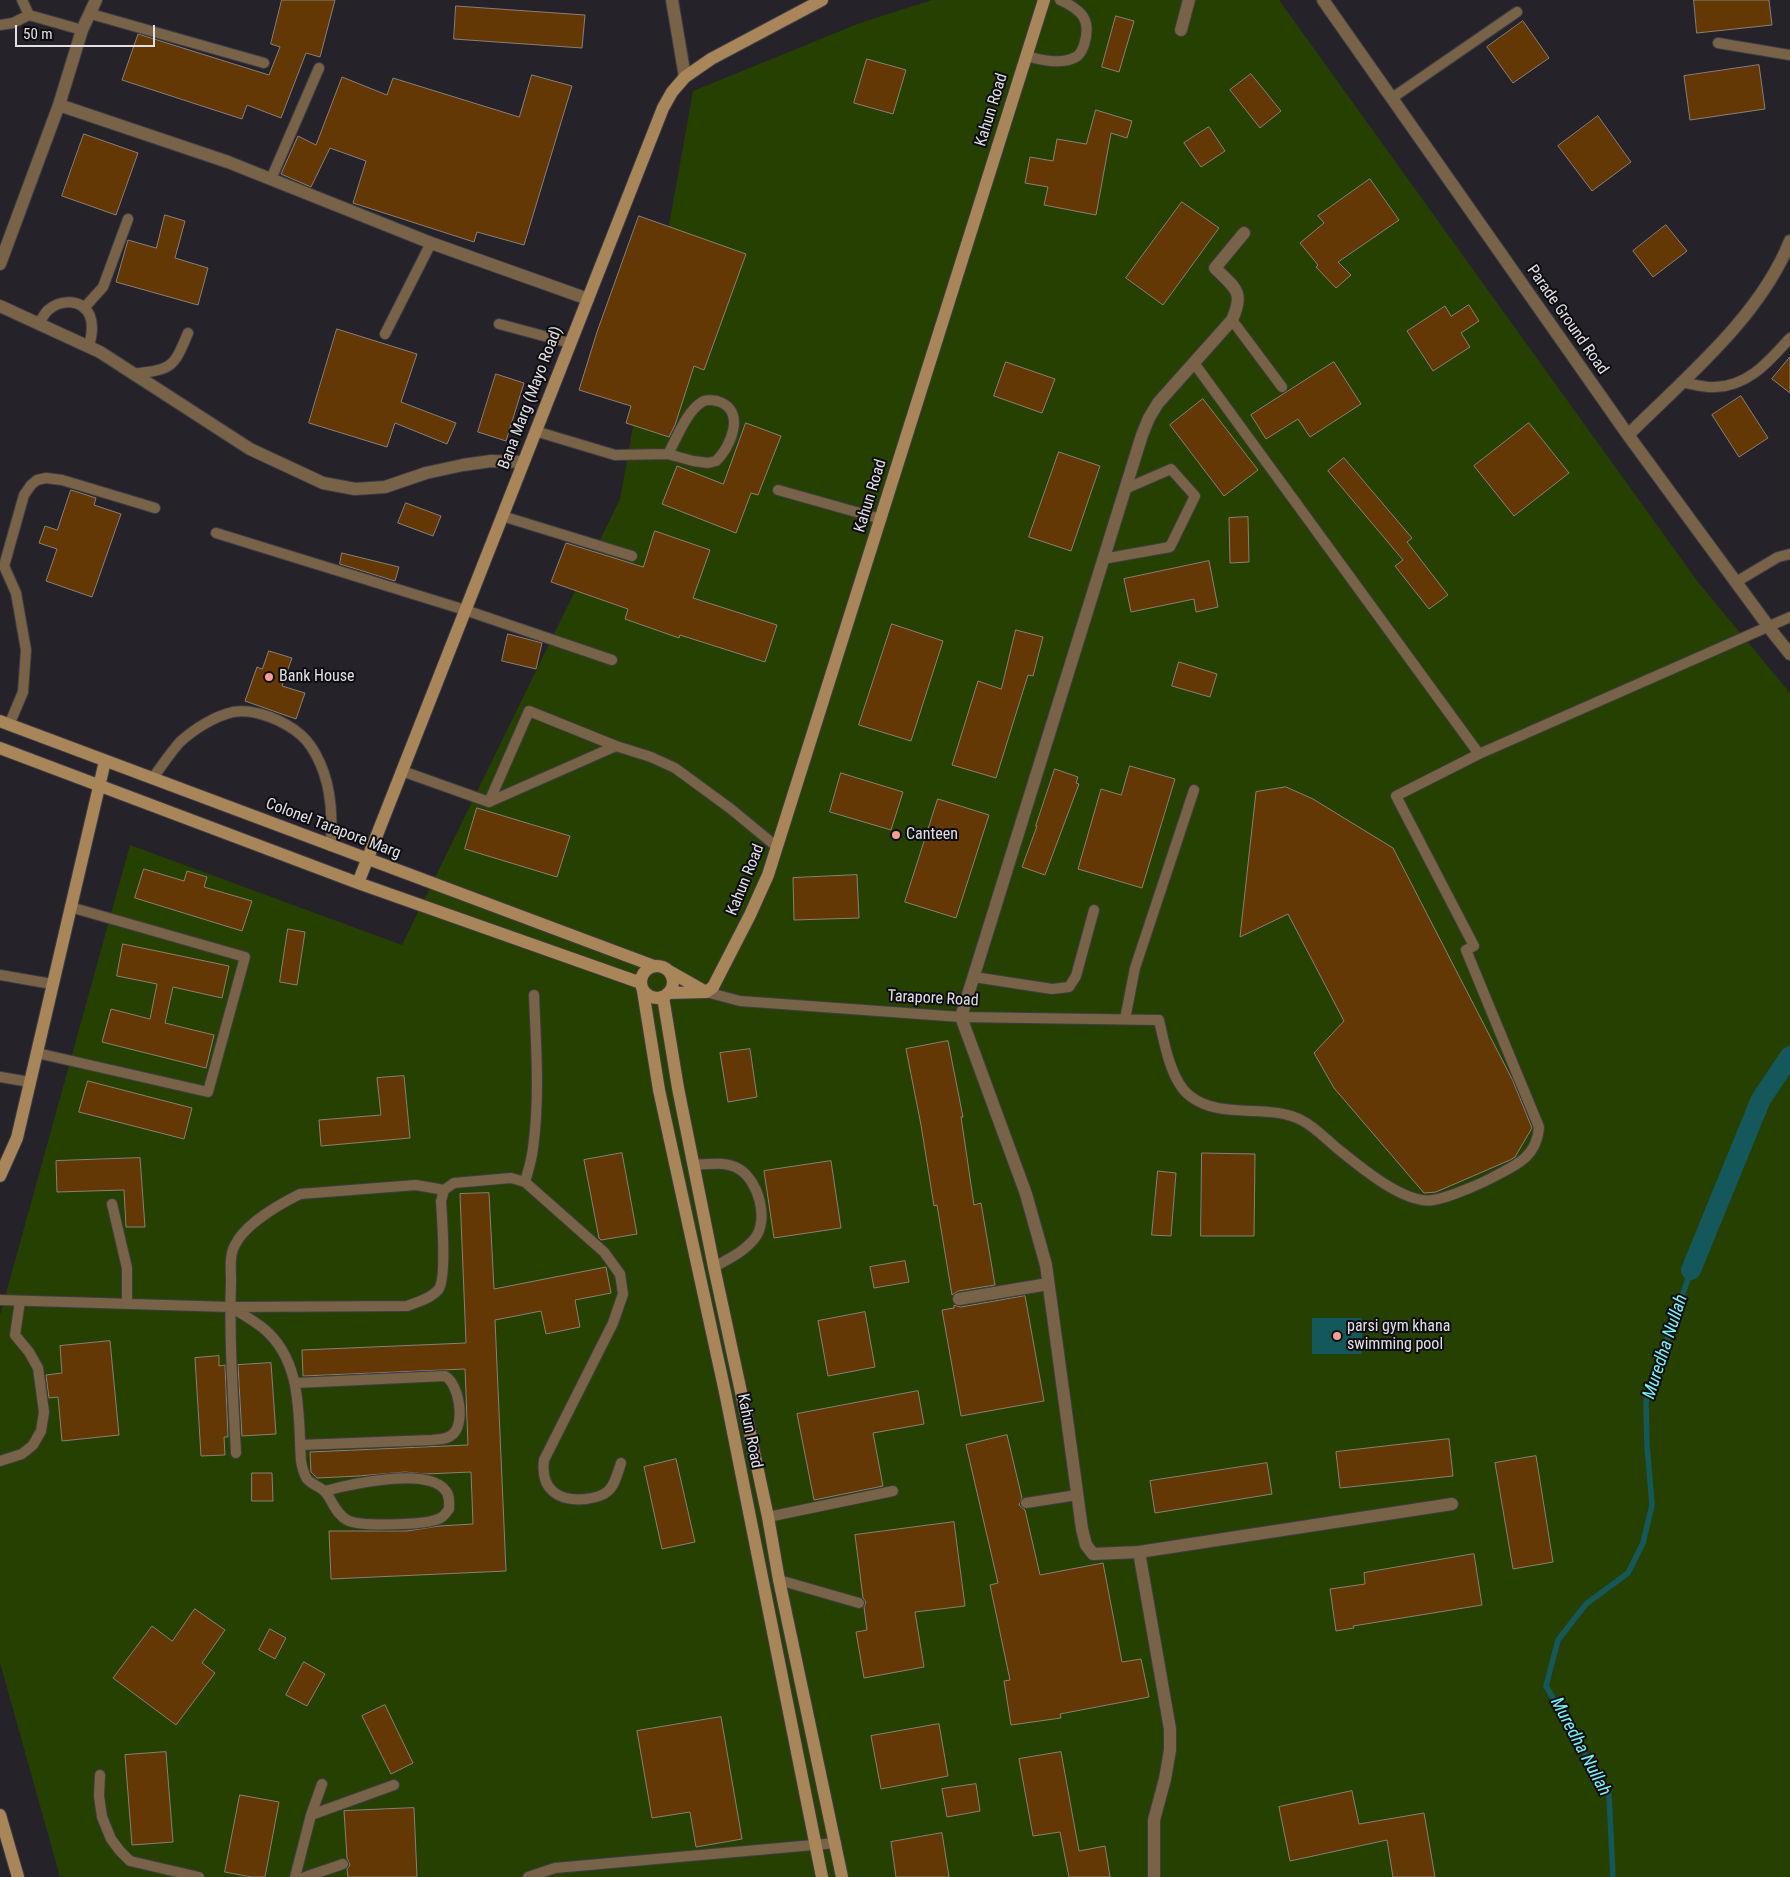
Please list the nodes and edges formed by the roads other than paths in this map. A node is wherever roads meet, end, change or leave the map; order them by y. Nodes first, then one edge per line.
1 (22, 0) edge
2 (96, 0) edge
3 (672, 0) edge
4 (822, 0) edge
5 (1044, 0) edge
6 (1060, 0) edge
7 (1189, 0) edge
8 (1323, 0) edge
9 (1517, 12) dead end
10 (91, 14) junction
11 (29, 15) junction
12 (0, 25) edge
13 (82, 30) junction
14 (1181, 30) dead end
15 (1718, 42) dead end
16 (1790, 55) edge
17 (1026, 56) junction
18 (264, 63) dead end
19 (319, 68) dead end
20 (685, 76) junction
21 (1392, 98) junction
22 (58, 105) junction
23 (271, 179) junction
24 (128, 220) dead end
25 (1244, 233) dead end
26 (1790, 241) edge
27 (430, 243) junction
28 (0, 264) edge
29 (588, 299) junction
30 (0, 306) edge
31 (84, 308) junction
32 (1232, 320) junction
33 (38, 324) junction
34 (499, 324) dead end
35 (188, 333) dead end
36 (386, 334) dead end
37 (1790, 338) edge
38 (570, 343) junction
39 (89, 347) junction
40 (1194, 363) junction
41 (133, 374) junction
42 (1681, 382) junction
43 (1282, 387) dead end
44 (535, 432) junction
45 (1628, 435) junction
46 (668, 454) junction
47 (523, 462) junction
48 (1125, 489) junction
49 (778, 490) dead end
50 (155, 508) dead end
51 (502, 516) junction
52 (880, 519) junction
53 (216, 534) dead end
54 (1790, 554) edge
55 (632, 556) dead end
56 (1103, 559) junction
57 (1736, 582) junction
58 (465, 610) junction
59 (1790, 617) edge
60 (1769, 627) junction
61 (1790, 654) edge
62 (612, 660) dead end
63 (5, 723) edge
64 (616, 746) junction
65 (0, 748) edge
66 (1479, 754) junction
67 (105, 761) junction
68 (402, 771) junction
69 (152, 779) junction
70 (98, 785) junction
71 (1194, 790) dead end
72 (490, 802) junction
73 (331, 846) junction
74 (777, 847) junction
75 (367, 860) junction
76 (358, 883) junction
77 (70, 907) junction
78 (1094, 910) dead end
79 (654, 966) junction
80 (669, 971) junction
81 (0, 975) edge
82 (974, 977) junction
83 (52, 984) junction
84 (642, 987) junction
85 (706, 992) junction
86 (665, 995) junction
87 (534, 996) dead end
88 (961, 1017) junction
89 (1125, 1019) junction
90 (36, 1053) junction
91 (0, 1078) edge
92 (30, 1082) junction
93 (693, 1164) junction
94 (0, 1176) edge
95 (526, 1182) junction
96 (444, 1190) junction
97 (112, 1204) dead end
98 (714, 1267) junction
99 (1048, 1284) junction
100 (959, 1299) dead end
101 (0, 1300) edge
102 (20, 1301) junction
103 (127, 1304) junction
104 (230, 1307) junction
105 (296, 1382) junction
106 (300, 1445) junction
107 (236, 1453) dead end
108 (0, 1462) edge
109 (621, 1463) dead end
110 (325, 1491) junction
111 (893, 1491) dead end
112 (1077, 1496) junction
113 (1026, 1502) dead end
114 (1452, 1504) dead end
115 (768, 1517) junction
116 (1139, 1552) junction
117 (779, 1580) junction
118 (858, 1603) dead end
119 (100, 1775) dead end
120 (322, 1784) dead end
121 (394, 1785) dead end
122 (311, 1815) junction
123 (0, 1816) edge
124 (836, 1843) junction
125 (815, 1845) junction
126 (343, 1864) dead end
127 (18, 1877) edge
128 (198, 1877) edge
129 (295, 1877) edge
130 (305, 1877) edge
131 (528, 1877) edge
132 (822, 1877) edge
133 (842, 1877) edge
134 (1154, 1877) edge

1 - 11 lane
2 - 10 street
3 - 20 street
4 - 20 street, Bana Marg (Mayo Road)
5 - 17 street, Kahun Road
6 - 17 lane
7 - 14 street
8 - 21 street, Parade Ground Road
9 - 21 lane
10 - 13 street
10 - 18 lane
11 - 12 lane
11 - 13 lane
13 - 22 street
15 - 16 lane
17 - 52 street, Kahun Road
19 - 23 lane
20 - 29 street, Bana Marg (Mayo Road)
21 - 45 street, Parade Ground Road
22 - 23 street
22 - 28 street
23 - 27 street
24 - 31 lane
25 - 32 street
26 - 42 street
27 - 29 street
27 - 36 lane
29 - 38 street, Bana Marg (Mayo Road)
30 - 33 street
31 - 33 lane
31 - 39 lane
32 - 40 street
32 - 43 lane
33 - 39 street
34 - 38 lane
35 - 41 lane
37 - 42 lane
38 - 44 street, Bana Marg (Mayo Road)
39 - 41 street
40 - 48 street
40 - 66 lane
41 - 47 street
42 - 45 street
44 - 46 lane
44 - 47 street, Bana Marg (Mayo Road)
45 - 57 street, Parade Ground Road
46 - 46 lane
47 - 51 street, Bana Marg (Mayo Road)
48 - 56 street
48 - 56 lane
49 - 52 lane
50 - 63 lane
51 - 55 lane
51 - 58 street, Bana Marg (Mayo Road)
52 - 74 street, Kahun Road
53 - 58 lane
54 - 57 lane
56 - 82 street
57 - 60 street, Parade Ground Road
58 - 62 lane
58 - 68 street, Bana Marg (Mayo Road)
59 - 60 lane
60 - 61 street, Parade Ground Road
60 - 66 lane
63 - 67 street, Colonel Tarapore Marg
64 - 72 lane
64 - 72 lane
64 - 74 lane
65 - 70 street
66 - 89 lane, Tarapore Road
67 - 69 street, Colonel Tarapore Marg
67 - 70 street
68 - 72 lane
68 - 75 street, Bana Marg (Mayo Road)
69 - 73 street, Colonel Tarapore Marg
69 - 73 lane
70 - 76 street
70 - 77 street
71 - 89 lane
73 - 75 street, Colonel Tarapore Marg
74 - 85 street, Kahun Road
75 - 76 street, Bana Marg (Mayo Road)
75 - 79 street, Colonel Tarapore Marg
76 - 84 street
77 - 83 street
77 - 90 lane
78 - 82 lane
79 - 80 street
79 - 84 street
80 - 85 street
80 - 86 street
81 - 83 lane
82 - 88 street
83 - 90 street
84 - 86 street
84 - 125 street, Kahun Road
85 - 86 street
85 - 88 lane, Tarapore Road
86 - 93 street, Kahun Road
87 - 95 lane
88 - 89 lane, Tarapore Road
88 - 99 street
90 - 92 street
91 - 92 lane
92 - 94 street
93 - 98 street, Kahun Road
93 - 98 lane
95 - 96 lane
95 - 109 lane
96 - 104 lane
96 - 104 lane
97 - 103 lane
98 - 115 street, Kahun Road
99 - 100 street
99 - 112 street
101 - 102 lane
102 - 103 lane
102 - 108 lane
103 - 104 lane
104 - 105 lane
104 - 107 lane
105 - 106 lane
105 - 106 lane
106 - 110 lane
110 - 110 lane
111 - 115 lane
112 - 113 lane
112 - 116 street
114 - 116 street
115 - 117 street, Kahun Road
116 - 134 street
117 - 118 lane
117 - 124 street, Kahun Road
119 - 128 lane
120 - 122 lane
121 - 122 lane
122 - 129 lane
123 - 127 street
124 - 125 lane
124 - 133 street, Kahun Road
125 - 131 lane
125 - 132 street, Kahun Road
126 - 130 lane

